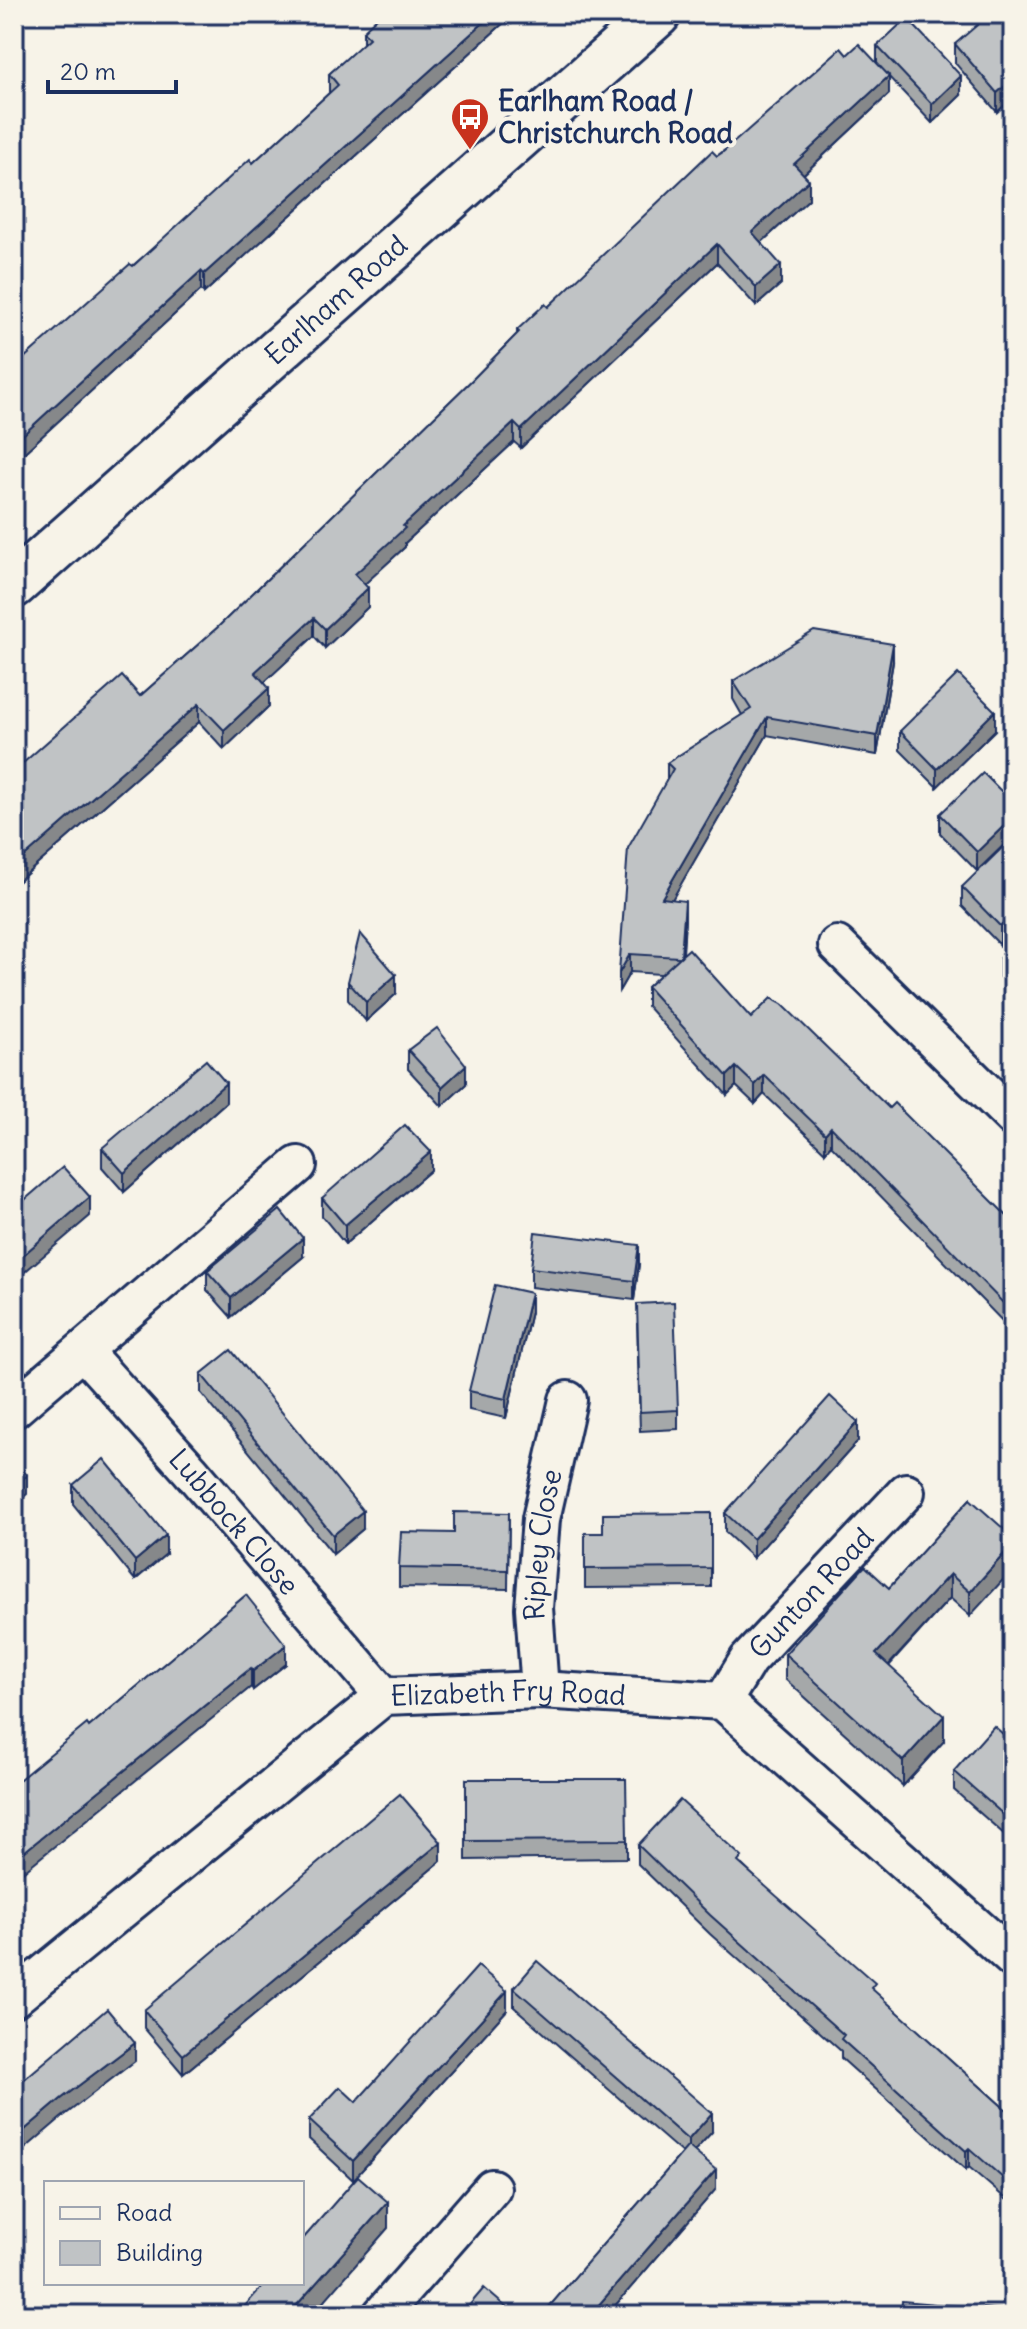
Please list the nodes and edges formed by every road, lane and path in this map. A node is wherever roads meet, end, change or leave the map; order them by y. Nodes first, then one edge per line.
1 (658, 14) edge
2 (14, 585) edge
3 (837, 945) dead end
4 (1013, 1118) edge
5 (298, 1165) dead end
6 (83, 1351) junction
7 (568, 1400) dead end
8 (14, 1409) edge
9 (906, 1492) dead end
10 (540, 1690) junction
11 (384, 1696) junction
12 (723, 1701) junction
13 (1013, 1959) edge
14 (14, 1998) edge
15 (492, 2188) dead end
16 (381, 2315) edge

1 - 2 main road, Earlham Road
3 - 4 street
5 - 6 street
6 - 8 street
6 - 11 street, Lubbock Close
7 - 10 street, Ripley Close
9 - 12 street, Gunton Road
10 - 11 street, Elizabeth Fry Road
10 - 12 street, Elizabeth Fry Road
11 - 14 street, Elizabeth Fry Road
12 - 13 street
15 - 16 street

